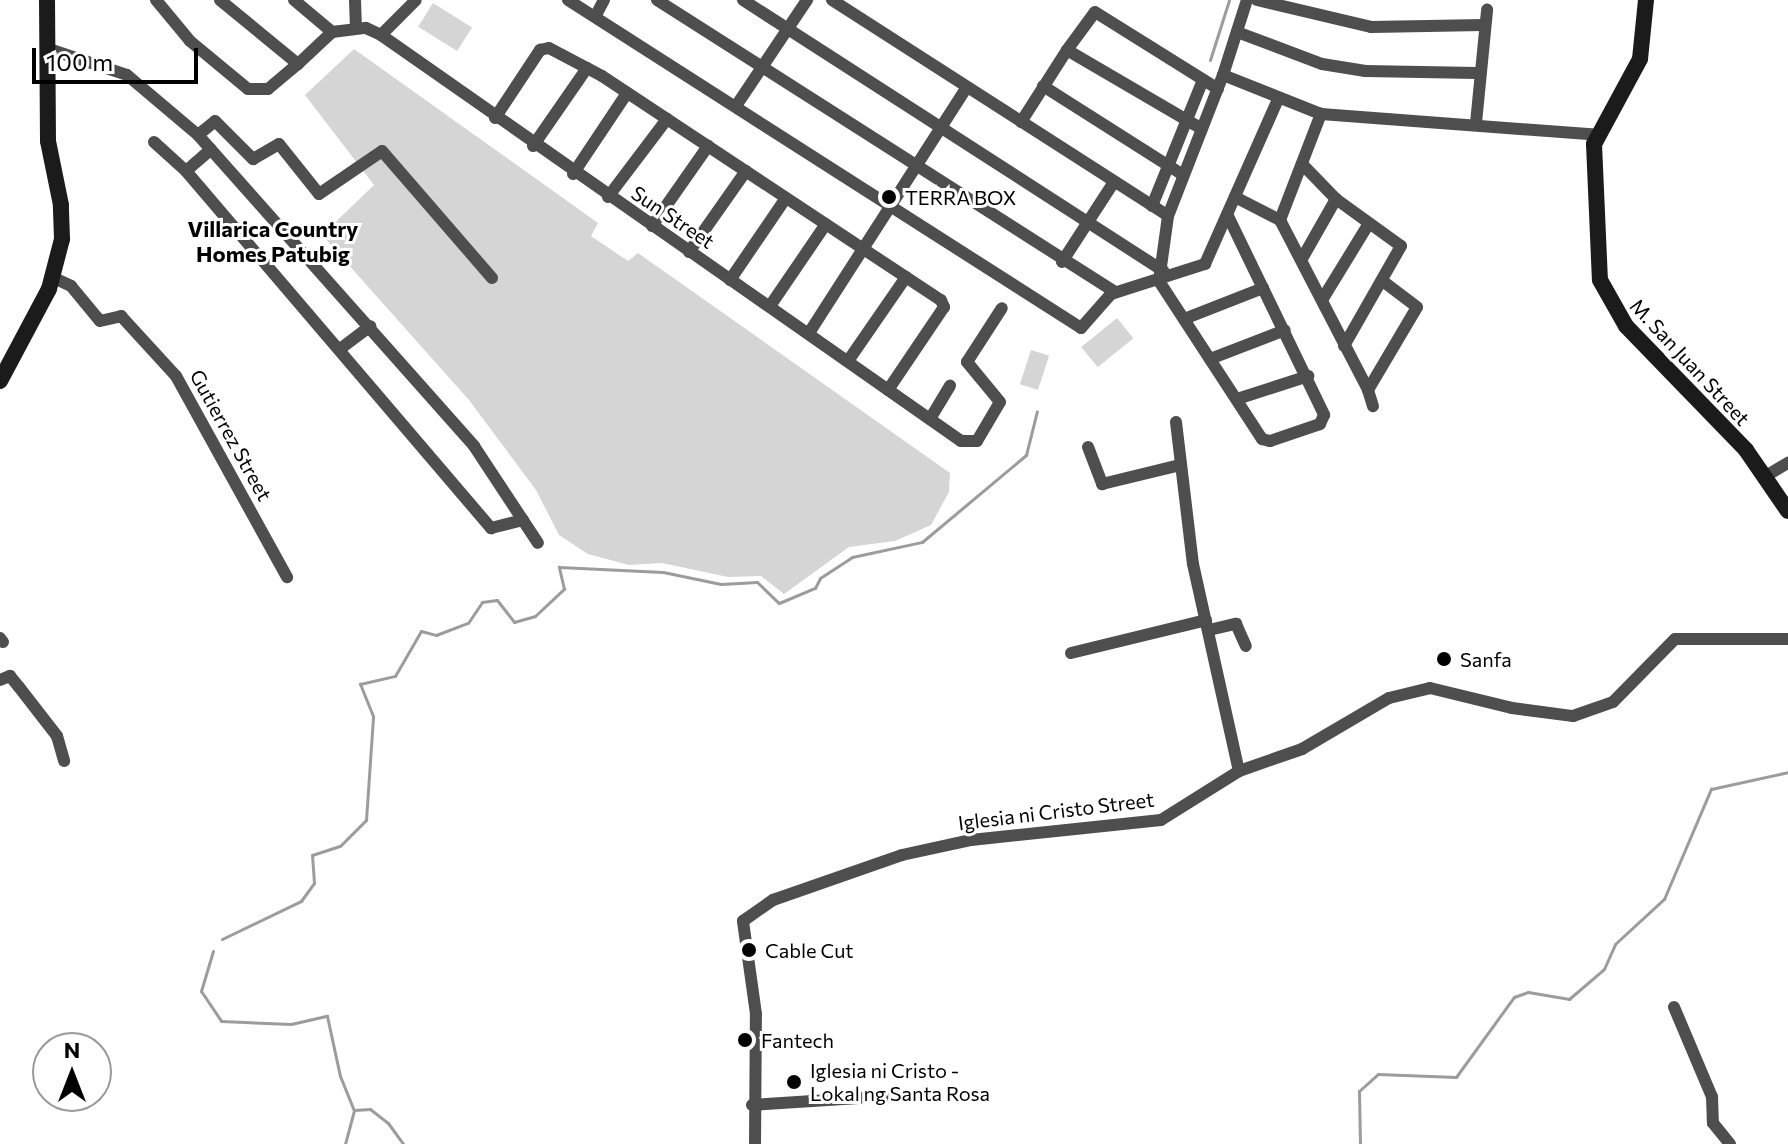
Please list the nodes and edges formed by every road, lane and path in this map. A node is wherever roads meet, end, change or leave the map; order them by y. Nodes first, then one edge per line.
1 (47, 0) edge
2 (156, 0) edge
3 (220, 0) edge
4 (294, 0) edge
5 (355, 0) edge
6 (416, 0) edge
7 (568, 0) edge
8 (604, 0) edge
9 (657, 0) edge
10 (743, 0) edge
11 (807, 0) edge
12 (832, 0) edge
13 (1247, 0) edge
14 (1257, 0) edge
15 (1646, 0) edge
16 (1487, 10) dead end
17 (596, 15) junction
18 (1483, 25) junction
19 (356, 27) junction
20 (791, 30) junction
21 (332, 32) junction
22 (1237, 32) junction
23 (381, 35) junction
24 (49, 49) junction
25 (1067, 50) junction
26 (298, 64) junction
27 (764, 66) junction
28 (587, 68) junction
29 (1477, 73) junction
30 (1223, 75) junction
31 (1203, 80) junction
32 (1043, 86) junction
33 (967, 87) junction
34 (1218, 89) junction
35 (627, 93) junction
36 (1278, 99) junction
37 (736, 106) junction
38 (1321, 114) junction
39 (495, 118) junction
40 (667, 119) junction
41 (1190, 121) junction
42 (1021, 122) junction
43 (1476, 123) junction
44 (940, 129) junction
45 (1202, 129) junction
46 (198, 135) junction
47 (1598, 135) junction
48 (154, 142) dead end
49 (533, 146) junction
50 (708, 146) junction
51 (211, 149) junction
52 (1302, 164) junction
53 (914, 167) junction
54 (1170, 168) junction
55 (186, 171) junction
56 (746, 171) junction
57 (573, 174) junction
58 (1183, 175) junction
59 (1112, 185) junction
60 (608, 197) junction
61 (1235, 197) junction
62 (786, 198) junction
63 (1336, 199) junction
64 (1152, 206) junction
65 (891, 208) junction
66 (1168, 216) junction
67 (1228, 216) junction
68 (1280, 220) junction
69 (826, 224) junction
70 (1089, 224) junction
71 (1368, 225) junction
72 (652, 226) junction
73 (866, 251) junction
74 (689, 252) junction
75 (1303, 257) junction
76 (1062, 262) junction
77 (1161, 276) junction
78 (906, 277) junction
79 (54, 278) junction
80 (492, 278) dead end
81 (730, 280) junction
82 (1384, 282) junction
83 (1263, 288) junction
84 (1115, 292) junction
85 (1322, 300) junction
86 (770, 306) junction
87 (1002, 308) dead end
88 (1184, 319) junction
89 (370, 326) junction
90 (1285, 330) junction
91 (809, 333) junction
92 (1344, 346) junction
93 (340, 349) junction
94 (1210, 359) junction
95 (848, 361) junction
96 (1308, 376) junction
97 (0, 381) edge
98 (950, 386) dead end
99 (888, 390) junction
100 (1368, 390) junction
101 (1237, 399) junction
102 (1373, 406) dead end
103 (930, 419) junction
104 (1176, 422) dead end
105 (1088, 447) dead end
106 (1788, 463) edge
107 (1180, 465) junction
108 (1766, 476) junction
109 (1788, 511) edge
110 (523, 520) junction
111 (538, 543) dead end
112 (287, 577) dead end
113 (1208, 625) junction
114 (1788, 639) edge
115 (1246, 646) dead end
116 (1071, 653) dead end
117 (0, 680) edge
118 (64, 761) dead end
119 (1239, 771) junction
120 (1674, 1007) dead end
121 (906, 1095) dead end
122 (752, 1105) junction
123 (755, 1144) edge
124 (1730, 1144) edge

1 - 24 street
2 - 26 street
3 - 26 street
4 - 21 street
5 - 19 street
6 - 23 street
7 - 17 street
8 - 17 street
9 - 27 street
10 - 20 street
11 - 20 street
12 - 33 street
13 - 22 street
14 - 18 street
15 - 47 street, M. San Juan Street
16 - 18 street
17 - 37 street
18 - 29 street
19 - 21 street, Sun Street
19 - 23 street, Sun Street
20 - 27 street
20 - 44 street
21 - 26 street
22 - 29 street
22 - 30 street
23 - 39 street, Sun Street
24 - 46 street
24 - 79 street
25 - 31 street
25 - 32 street
25 - 41 street
27 - 37 street
27 - 53 street
28 - 35 street
28 - 39 street
28 - 49 street
29 - 43 street
30 - 34 street
30 - 36 street
31 - 34 street
31 - 41 street
32 - 42 street
32 - 54 street
33 - 42 street
33 - 44 street
34 - 45 street
35 - 40 street
35 - 57 street
36 - 38 street
36 - 61 street
37 - 65 street
38 - 43 street
38 - 52 street
39 - 49 street, Sun Street
40 - 50 street
40 - 60 street
41 - 45 street
41 - 54 street
42 - 59 street
43 - 47 street
44 - 53 street
44 - 70 street
45 - 58 street
46 - 51 street
46 - 80 street
47 - 108 street, M. San Juan Street
48 - 55 street
49 - 57 street, Sun Street
50 - 56 street
50 - 72 street
51 - 55 street
51 - 89 street
52 - 63 street
52 - 68 street
53 - 65 street
53 - 76 street
54 - 58 street
54 - 64 street
55 - 93 street
56 - 62 street
56 - 74 street
57 - 60 street, Sun Street
58 - 66 street
59 - 64 street
59 - 70 street
60 - 72 street, Sun Street
61 - 67 street
61 - 68 street
62 - 69 street
62 - 81 street
63 - 71 street
63 - 75 street
64 - 66 street
65 - 73 street
65 - 84 street
66 - 77 street
67 - 77 street
67 - 83 street
68 - 75 street
69 - 73 street
69 - 86 street
70 - 76 street
70 - 77 street
71 - 82 street
71 - 85 street
72 - 74 street, Sun Street
73 - 78 street
73 - 91 street
74 - 81 street, Sun Street
75 - 85 street
76 - 84 street
77 - 84 street
77 - 88 street
78 - 95 street
78 - 99 street
79 - 97 street
79 - 112 street, Gutierrez Street
81 - 86 street, Sun Street
82 - 92 street
82 - 100 street
83 - 88 street
83 - 90 street
85 - 92 street
86 - 91 street, Sun Street
87 - 103 street, Sun Street
88 - 94 street
89 - 93 street
89 - 110 street
90 - 94 street
90 - 96 street
91 - 95 street, Sun Street
92 - 100 street
93 - 110 street
94 - 101 street
95 - 99 street, Sun Street
96 - 101 street
96 - 101 street
98 - 103 street
99 - 103 street, Sun Street
100 - 102 street
104 - 107 street
105 - 107 street
106 - 108 street
107 - 113 street
108 - 109 street, M. San Juan Street
110 - 111 street
113 - 115 street
113 - 116 street
113 - 119 street
114 - 119 street, Iglesia ni Cristo Street
117 - 118 street
119 - 122 street, Iglesia ni Cristo Street
120 - 124 street
121 - 122 street
122 - 123 street, Iglesia ni Cristo Street

